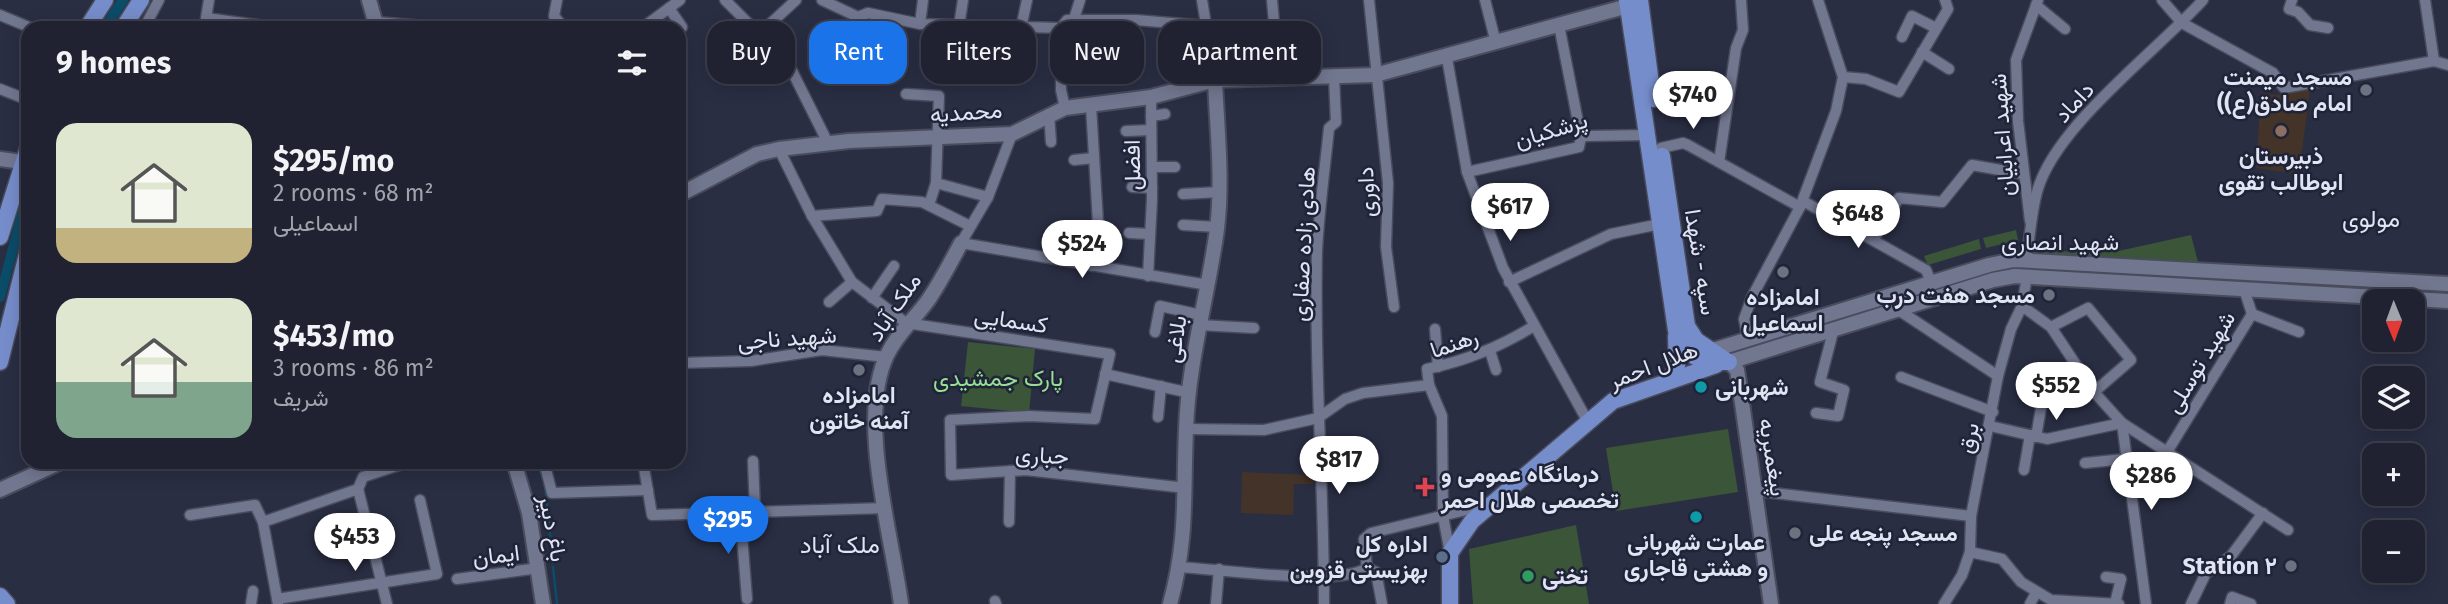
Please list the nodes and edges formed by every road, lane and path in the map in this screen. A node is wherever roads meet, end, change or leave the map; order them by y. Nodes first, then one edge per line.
1 (105, 0) edge
2 (159, 0) edge
3 (209, 0) edge
4 (369, 0) edge
5 (556, 0) edge
6 (680, 0) edge
7 (725, 0) edge
8 (796, 0) edge
9 (822, 0) edge
10 (923, 0) edge
11 (963, 0) edge
12 (1027, 0) edge
13 (1080, 0) edge
14 (1202, 0) edge
15 (1272, 0) edge
16 (1369, 0) edge
17 (1485, 0) edge
18 (1741, 0) edge
19 (1818, 0) edge
20 (1945, 0) edge
21 (2162, 0) edge
22 (2203, 0) edge
23 (2292, 0) edge
24 (2425, 0) edge
25 (140, 1) edge
26 (1631, 2) edge
27 (2037, 2) edge
28 (669, 8) junction
29 (0, 15) edge
30 (858, 17) junction
31 (1074, 19) junction
32 (92, 21) edge
33 (127, 21) edge
34 (148, 21) edge
35 (232, 21) edge
36 (376, 21) edge
37 (558, 21) edge
38 (651, 21) edge
39 (678, 21) edge
40 (746, 21) edge
41 (773, 21) edge
42 (856, 21) edge
43 (959, 21) edge
44 (1022, 21) edge
45 (1066, 21) edge
46 (1206, 21) edge
47 (1274, 21) edge
48 (1158, 22) edge
49 (2182, 23) junction
50 (21, 24) edge
51 (920, 24) joint
52 (1559, 25) junction
53 (1936, 28) junction
54 (2328, 28) dead end
55 (2065, 29) dead end
56 (1902, 37) dead end
57 (1496, 43) junction
58 (1922, 52) junction
59 (1447, 58) junction
60 (2434, 61) junction
61 (2448, 65) edge
62 (1949, 69) dead end
63 (1375, 75) junction
64 (1321, 76) edge
65 (1334, 76) junction
66 (795, 77) edge
67 (1843, 77) junction
68 (1061, 84) edge
69 (1199, 84) edge
70 (1215, 84) edge
71 (0, 89) edge
72 (906, 94) dead end
73 (1151, 96) junction
74 (21, 97) edge
75 (1091, 106) junction
76 (1065, 108) junction
77 (1049, 114) junction
78 (1165, 114) dead end
79 (1151, 116) junction
80 (1151, 130) junction
81 (1126, 131) dead end
82 (1012, 134) junction
83 (1648, 135) junction
84 (938, 137) junction
85 (1581, 137) junction
86 (1051, 142) dead end
87 (828, 144) junction
88 (1661, 148) junction
89 (779, 149) junction
90 (21, 156) edge
91 (1094, 158) junction
92 (0, 159) edge
93 (1074, 160) dead end
94 (1719, 162) junction
95 (1152, 167) junction
96 (1175, 167) dead end
97 (21, 168) edge
98 (1466, 172) junction
99 (2023, 174) junction
100 (936, 183) junction
101 (1132, 187) dead end
102 (1152, 188) junction
103 (686, 191) edge
104 (1219, 192) junction
105 (1183, 194) dead end
106 (988, 197) junction
107 (1801, 204) junction
108 (929, 205) junction
109 (812, 216) junction
110 (1660, 224) junction
111 (1183, 225) dead end
112 (970, 226) junction
113 (1217, 227) junction
114 (2031, 228) junction
115 (1129, 233) dead end
116 (1150, 234) junction
117 (0, 237) edge
118 (1872, 240) junction
119 (961, 243) junction
120 (2026, 261) junction
121 (894, 266) dead end
122 (1092, 266) junction
123 (1149, 276) junction
124 (2027, 276) junction
125 (21, 278) edge
126 (852, 282) junction
127 (1510, 282) junction
128 (1931, 282) junction
129 (2448, 284) edge
130 (1208, 285) junction
131 (2244, 289) junction
132 (872, 298) junction
133 (2448, 301) edge
134 (829, 302) dead end
135 (2022, 306) junction
136 (1395, 307) dead end
137 (1897, 309) junction
138 (2252, 314) junction
139 (1200, 320) junction
140 (906, 323) junction
141 (1791, 324) junction
142 (1534, 326) junction
143 (2052, 327) junction
144 (1254, 328) dead end
145 (1834, 328) junction
146 (1435, 329) dead end
147 (1676, 330) junction
148 (1154, 332) dead end
149 (2299, 332) dead end
150 (1748, 339) junction
151 (1796, 339) junction
152 (1490, 351) junction
153 (886, 357) junction
154 (0, 362) edge
155 (686, 362) edge
156 (1702, 362) junction
157 (1729, 362) junction
158 (1438, 367) junction
159 (1496, 370) dead end
160 (1105, 374) junction
161 (1998, 376) junction
162 (1901, 377) dead end
163 (1670, 380) junction
164 (1429, 385) junction
165 (1161, 386) junction
166 (2094, 392) junction
167 (1190, 393) junction
168 (2041, 408) dead end
169 (1993, 412) junction
170 (1816, 413) dead end
171 (1158, 417) dead end
172 (1318, 418) junction
173 (1588, 422) junction
174 (2122, 423) junction
175 (1990, 426) junction
176 (1186, 429) junction
177 (2033, 436) junction
178 (2167, 452) junction
179 (2124, 460) junction
180 (753, 461) dead end
181 (2084, 463) dead end
182 (44, 469) edge
183 (387, 469) edge
184 (515, 469) edge
185 (546, 469) edge
186 (644, 469) edge
187 (2024, 470) dead end
188 (1010, 471) junction
189 (4, 486) edge
190 (358, 488) junction
191 (1186, 488) junction
192 (648, 490) junction
193 (1756, 491) junction
194 (420, 500) dead end
195 (1493, 504) junction
196 (886, 509) junction
197 (740, 510) junction
198 (755, 510) junction
199 (2263, 513) junction
200 (190, 515) dead end
201 (1443, 516) junction
202 (1971, 516) junction
203 (263, 522) junction
204 (1009, 522) dead end
205 (2288, 530) dead end
206 (1970, 552) junction
207 (1450, 553) junction
208 (1180, 567) junction
209 (539, 568) junction
210 (1367, 568) junction
211 (1219, 569) junction
212 (1324, 576) junction
213 (2106, 577) dead end
214 (457, 579) dead end
215 (382, 585) junction
216 (253, 591) dead end
217 (2036, 593) junction
218 (0, 596) edge
219 (747, 599) dead end
220 (277, 601) edge
221 (2193, 603) edge
222 (7, 604) edge
223 (251, 604) edge
224 (387, 604) edge
225 (543, 604) edge
226 (901, 604) edge
227 (1170, 604) edge
228 (1216, 604) edge
229 (1324, 604) edge
230 (1382, 604) edge
231 (1450, 604) edge
232 (1771, 604) edge
233 (1944, 604) edge
234 (2030, 604) edge
235 (2117, 604) edge
236 (2146, 604) edge
237 (2230, 604) edge
238 (2251, 604) edge

1 - 32 main road
2 - 34 street
3 - 35 street
4 - 36 street
5 - 37 street
6 - 28 street
7 - 40 street
8 - 41 street
9 - 30 street
10 - 51 street
11 - 43 street
12 - 44 street
13 - 31 street
14 - 46 street
15 - 47 street
16 - 63 street, داوری
17 - 57 street
18 - 94 street
19 - 67 street
20 - 53 street
21 - 49 street
22 - 49 street, داماد
23 - 54 street
24 - 60 street
25 - 33 main road
26 - 52 street, محمدیه
26 - 83 main road, سپه - شهدا
26 - 88 main road, سپه - شهدا
27 - 55 street
27 - 99 street, شهید اعرابیان
28 - 38 street
28 - 39 street
29 - 50 street
30 - 42 street
30 - 51 street
31 - 45 street
31 - 48 street
49 - 60 street
49 - 114 street, داماد
52 - 57 street, محمدیه
52 - 85 street
53 - 56 street
53 - 58 street
57 - 59 street, محمدیه
58 - 62 street
58 - 67 street
59 - 63 street, محمدیه
59 - 98 street
60 - 61 street
63 - 65 street, محمدیه
63 - 136 street, داوری
64 - 65 street, محمدیه
65 - 172 street, هادی زاده صفاری
66 - 87 street
67 - 107 street
68 - 76 street
69 - 73 street, محمدیه
70 - 104 street, بلاغی
71 - 74 street
72 - 84 street
73 - 75 street, محمدیه
73 - 79 street, افضل
75 - 76 street, محمدیه
75 - 91 street
76 - 77 street, محمدیه
77 - 82 street, محمدیه
77 - 86 street
78 - 79 street
79 - 80 street, افضل
80 - 81 street
80 - 95 street, افضل
82 - 84 street, محمدیه
82 - 106 street, ملک آباد
83 - 85 street, پزشکیان
83 - 110 main road, سپه - شهدا
84 - 87 street, محمدیه
84 - 100 street
85 - 98 street, پزشکیان
87 - 89 street, محمدیه
88 - 94 street
88 - 156 main road, سپه - شهدا
89 - 103 street, محمدیه
89 - 109 street
90 - 92 street
91 - 93 street
91 - 122 street
94 - 107 street
95 - 96 street
95 - 102 street, افضل
97 - 117 main road
98 - 127 street
99 - 114 street, شهید اعرابیان
99 - 118 street
100 - 106 street
100 - 108 street
101 - 102 street
102 - 116 street, افضل
104 - 105 street
104 - 113 street, بلاغی
106 - 112 street, ملک آباد
107 - 118 street
107 - 150 street
108 - 109 street
108 - 112 street
109 - 126 street
110 - 127 street
110 - 147 main road, سپه - شهدا
111 - 113 street
112 - 119 street, ملک آباد
113 - 130 street, بلاغی
114 - 120 street, داماد
115 - 116 street
116 - 123 street, افضل
118 - 128 street
119 - 122 street
119 - 140 street, ملک آباد
120 - 128 street, شهید انصاری
120 - 129 street, شهید انصاری
121 - 132 street
122 - 123 street
123 - 130 street
124 - 131 street, شهید انصاری
124 - 135 street, برق
124 - 137 street, شهید انصاری
125 - 154 main road
126 - 132 street
126 - 134 street
127 - 142 street
128 - 141 street, شهید انصاری
130 - 139 street, بلاغی
131 - 133 street, شهید انصاری
131 - 138 street, شهید توسلی
132 - 140 street
135 - 143 street
135 - 161 street, برق
137 - 145 street, شهید انصاری
137 - 161 street
138 - 149 street
138 - 178 street, شهید توسلی
139 - 144 street
139 - 148 street
139 - 167 street, بلاغی
140 - 153 street, ملک آباد
140 - 160 street, کسمایی
141 - 150 street, شهید انصاری
141 - 151 street
142 - 152 street, رهنما
142 - 173 street
143 - 166 street
143 - 166 street
145 - 151 street, شهید انصاری
145 - 170 street
146 - 158 street
147 - 156 main road, سپه - شهدا
147 - 163 main road
150 - 156 street, شهید انصاری
151 - 157 street, شهید انصاری
152 - 158 street, رهنما
152 - 159 street
153 - 155 street, شهید ناجی
153 - 196 street, ملک آباد
156 - 157 main road
156 - 163 main road, هلال احمر
157 - 193 street, پیغمبریه
158 - 164 street, رهنما
160 - 165 street
160 - 188 street, جباری
161 - 169 street, برق
162 - 169 street
163 - 173 main road, هلال احمر
164 - 172 street, رهنما
164 - 201 street
165 - 167 street
165 - 171 street
166 - 174 street
167 - 176 street, بلاغی
168 - 177 street
169 - 175 street, برق
172 - 176 street
172 - 212 street
173 - 195 main road, هلال احمر
174 - 177 street
174 - 178 street
174 - 179 street
175 - 177 street
175 - 202 street, برق
176 - 191 street, بلاغی
177 - 187 street
178 - 199 street
179 - 181 street
179 - 236 street
180 - 198 street
182 - 189 street
183 - 190 street
184 - 209 street, باغ دبیر
185 - 192 street
186 - 192 street
188 - 191 street, جباری
188 - 204 street
190 - 203 street
190 - 215 street
191 - 208 street, بلاغی
192 - 197 street
193 - 202 street
193 - 232 street, پیغمبریه
194 - 215 street
195 - 201 street
195 - 207 main road, هلال احمر
196 - 198 street
196 - 226 street, ملک آباد
197 - 198 street
197 - 219 street
199 - 205 street
199 - 221 street
200 - 203 street
201 - 207 street
201 - 210 street
202 - 206 street, برق
203 - 220 street
206 - 217 street
206 - 233 street, برق
207 - 231 main road
208 - 211 street
208 - 227 street, بلاغی
209 - 214 street, ایمان
209 - 225 street, باغ دبیر
210 - 212 street
210 - 230 street
211 - 212 street
211 - 228 street
212 - 229 street
213 - 235 street
215 - 220 street
215 - 224 street
216 - 223 street
217 - 234 street
217 - 235 street
218 - 222 main road
237 - 238 street

